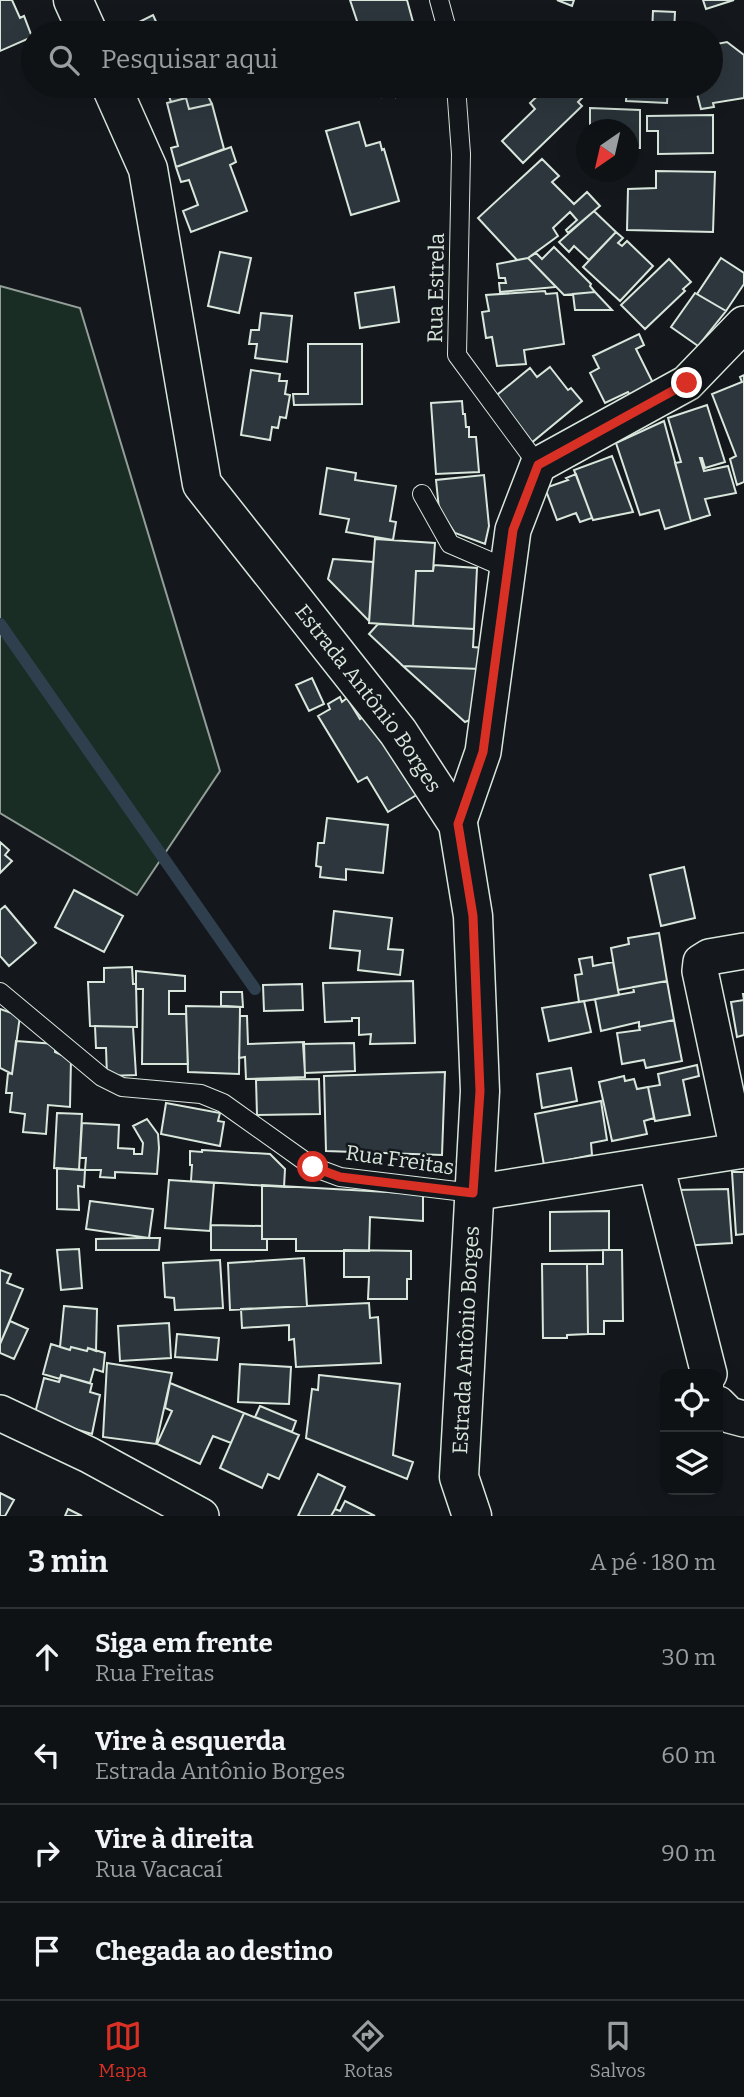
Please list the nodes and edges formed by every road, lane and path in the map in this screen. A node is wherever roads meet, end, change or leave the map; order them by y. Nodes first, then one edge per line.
1 (73, 0) edge
2 (439, 0) edge
3 (83, 21) edge
4 (445, 21) edge
5 (116, 98) edge
6 (457, 98) edge
7 (744, 324) edge
8 (538, 465) junction
9 (422, 494) dead end
10 (508, 569) junction
11 (458, 824) junction
12 (744, 951) edge
13 (0, 992) edge
14 (741, 1150) edge
15 (656, 1165) junction
16 (473, 1193) junction
17 (708, 1369) edge
18 (723, 1409) edge
19 (0, 1413) edge
20 (744, 1419) edge
21 (201, 1516) edge
22 (472, 1516) edge

1 - 3 street
2 - 4 lane
5 - 11 street, Estrada Antônio Borges
6 - 8 lane, Rua Estrela
7 - 8 street
8 - 10 street
9 - 10 lane
10 - 11 street
11 - 16 street, Estrada Antônio Borges
12 - 14 street
13 - 16 lane, Rua Freitas
14 - 15 street
15 - 16 street
15 - 17 street
16 - 22 street, Estrada Antônio Borges
18 - 20 street
19 - 21 street

